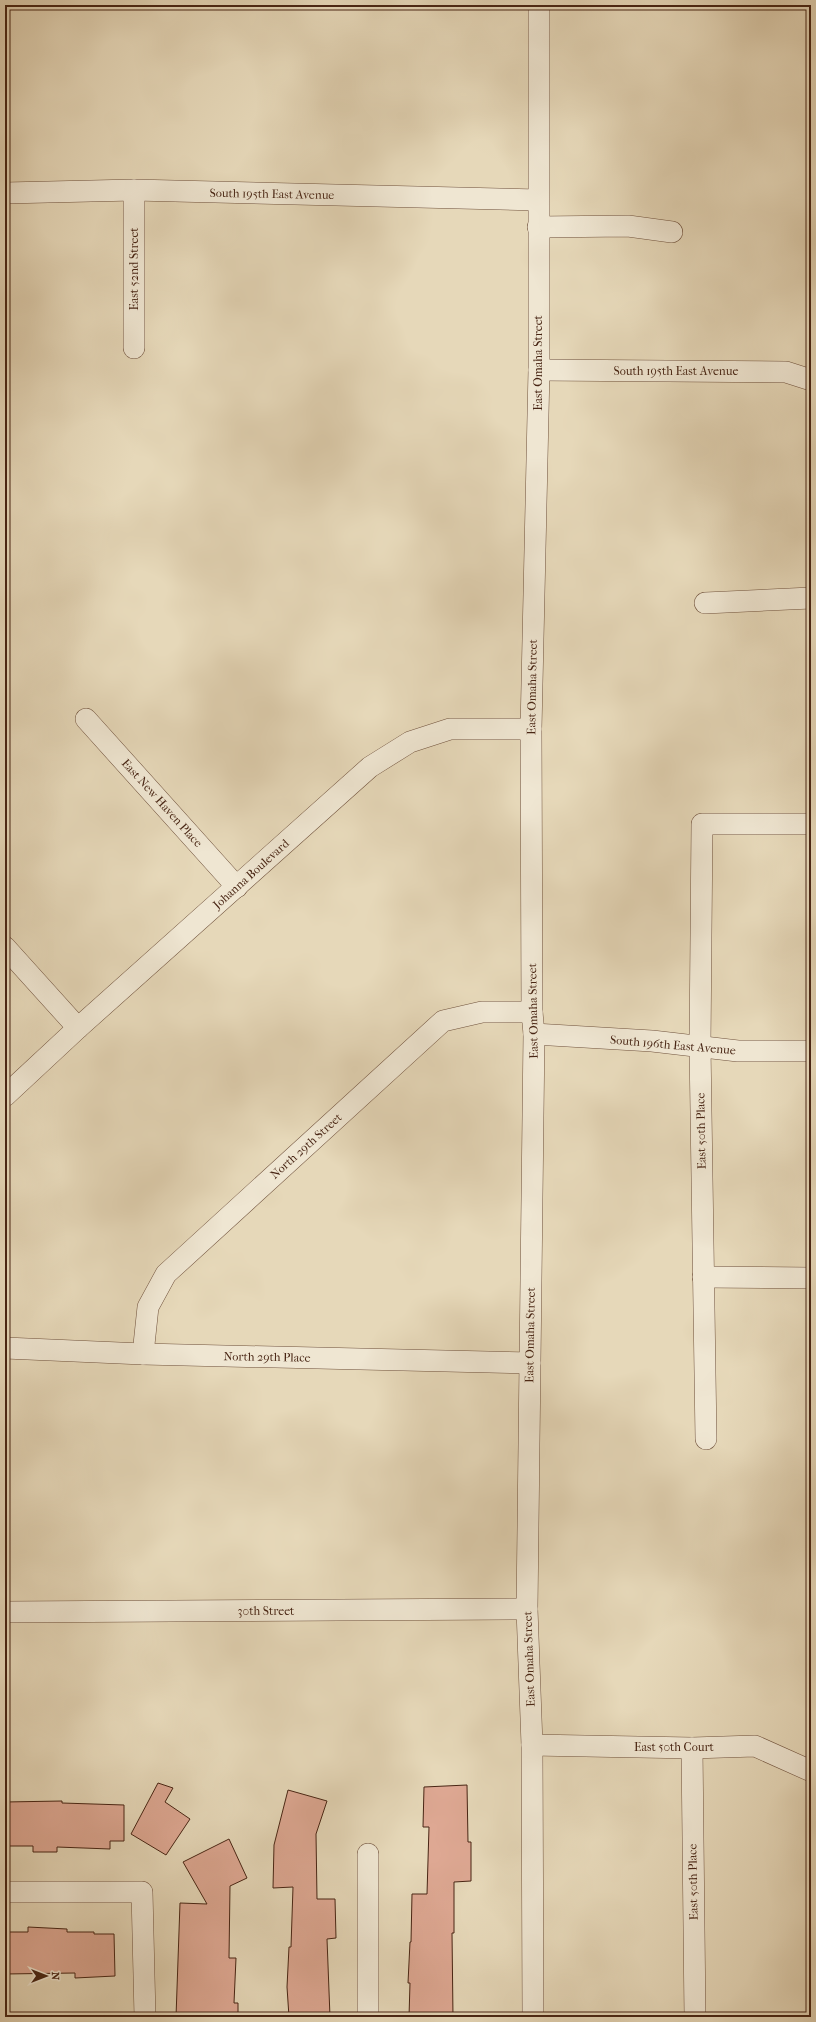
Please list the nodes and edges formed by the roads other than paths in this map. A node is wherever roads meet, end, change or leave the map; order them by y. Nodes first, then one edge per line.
1 (539, 5) edge
2 (134, 190) junction
3 (5, 193) edge
4 (538, 200) junction
5 (538, 227) junction
6 (672, 232) dead end
7 (134, 348) dead end
8 (539, 370) junction
9 (811, 380) edge
10 (811, 598) edge
11 (705, 603) dead end
12 (86, 719) dead end
13 (531, 729) junction
14 (811, 824) edge
15 (237, 887) junction
16 (5, 947) edge
17 (532, 1012) junction
18 (78, 1028) junction
19 (534, 1034) junction
20 (700, 1046) junction
21 (811, 1051) edge
22 (5, 1096) edge
23 (703, 1277) junction
24 (811, 1278) edge
25 (5, 1348) edge
26 (143, 1354) junction
27 (530, 1363) junction
28 (706, 1439) dead end
29 (527, 1609) junction
30 (5, 1612) edge
31 (532, 1745) junction
32 (692, 1748) junction
33 (811, 1771) edge
34 (368, 1854) dead end
35 (5, 1892) edge
36 (145, 2017) edge
37 (368, 2017) edge
38 (533, 2017) edge
39 (695, 2017) edge

1 - 4 street, East Omaha Street
2 - 3 street, South 195th East Avenue
2 - 4 street, South 195th East Avenue
2 - 7 street, East 52nd Street
4 - 5 street, East Omaha Street
5 - 6 street
5 - 8 street, East Omaha Street
8 - 9 street, South 195th East Avenue
8 - 13 street, East Omaha Street
10 - 11 street
12 - 15 street, East New Haven Place
13 - 15 street, Johanna Boulevard
13 - 17 street, East Omaha Street
14 - 20 street, East 50th Place
15 - 18 street, Johanna Boulevard
16 - 18 street
17 - 19 street, East Omaha Street
17 - 26 street, North 29th Street
18 - 22 street, Johanna Boulevard
19 - 20 street, South 196th East Avenue
19 - 27 street, East Omaha Street
20 - 21 street, South 196th East Avenue
20 - 23 street, East 50th Place
23 - 24 street
23 - 28 street, East 50th Place
25 - 26 street, North 29th Place
26 - 27 street, North 29th Place
27 - 29 street, East Omaha Street
29 - 30 street, 30th Street
29 - 31 street, East Omaha Street
31 - 32 street, East 50th Court
31 - 38 street, East Omaha Street
32 - 33 street, East 50th Court
32 - 39 street, East 50th Place
34 - 37 street
35 - 36 street

